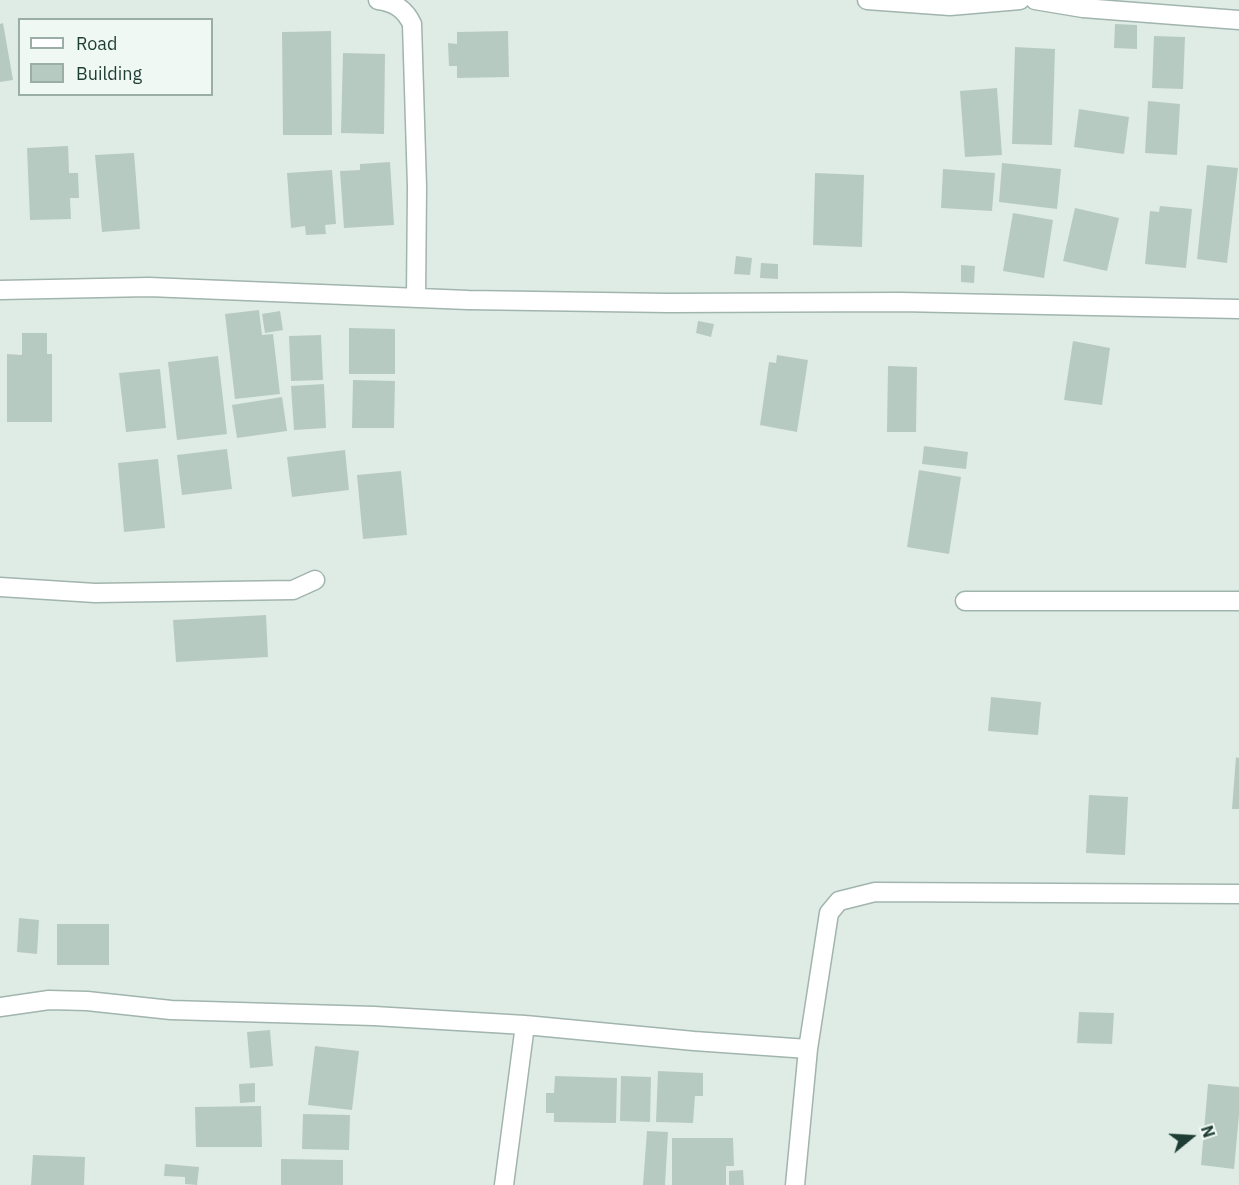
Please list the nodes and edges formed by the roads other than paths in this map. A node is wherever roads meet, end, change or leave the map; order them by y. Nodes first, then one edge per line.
1 (378, 0) edge
2 (867, 0) edge
3 (1020, 0) edge
4 (1035, 0) edge
5 (1239, 20) edge
6 (0, 290) edge
7 (416, 298) junction
8 (1239, 309) edge
9 (315, 580) dead end
10 (0, 586) edge
11 (965, 601) dead end
12 (1239, 602) edge
13 (1239, 894) edge
14 (0, 1007) edge
15 (525, 1025) junction
16 (808, 1049) junction
17 (504, 1185) edge
18 (795, 1185) edge

1 - 7 street
2 - 3 street
4 - 5 street
6 - 7 street
7 - 8 street
9 - 10 street
11 - 12 street
13 - 16 street
14 - 15 street
15 - 16 street
15 - 17 street
16 - 18 street

